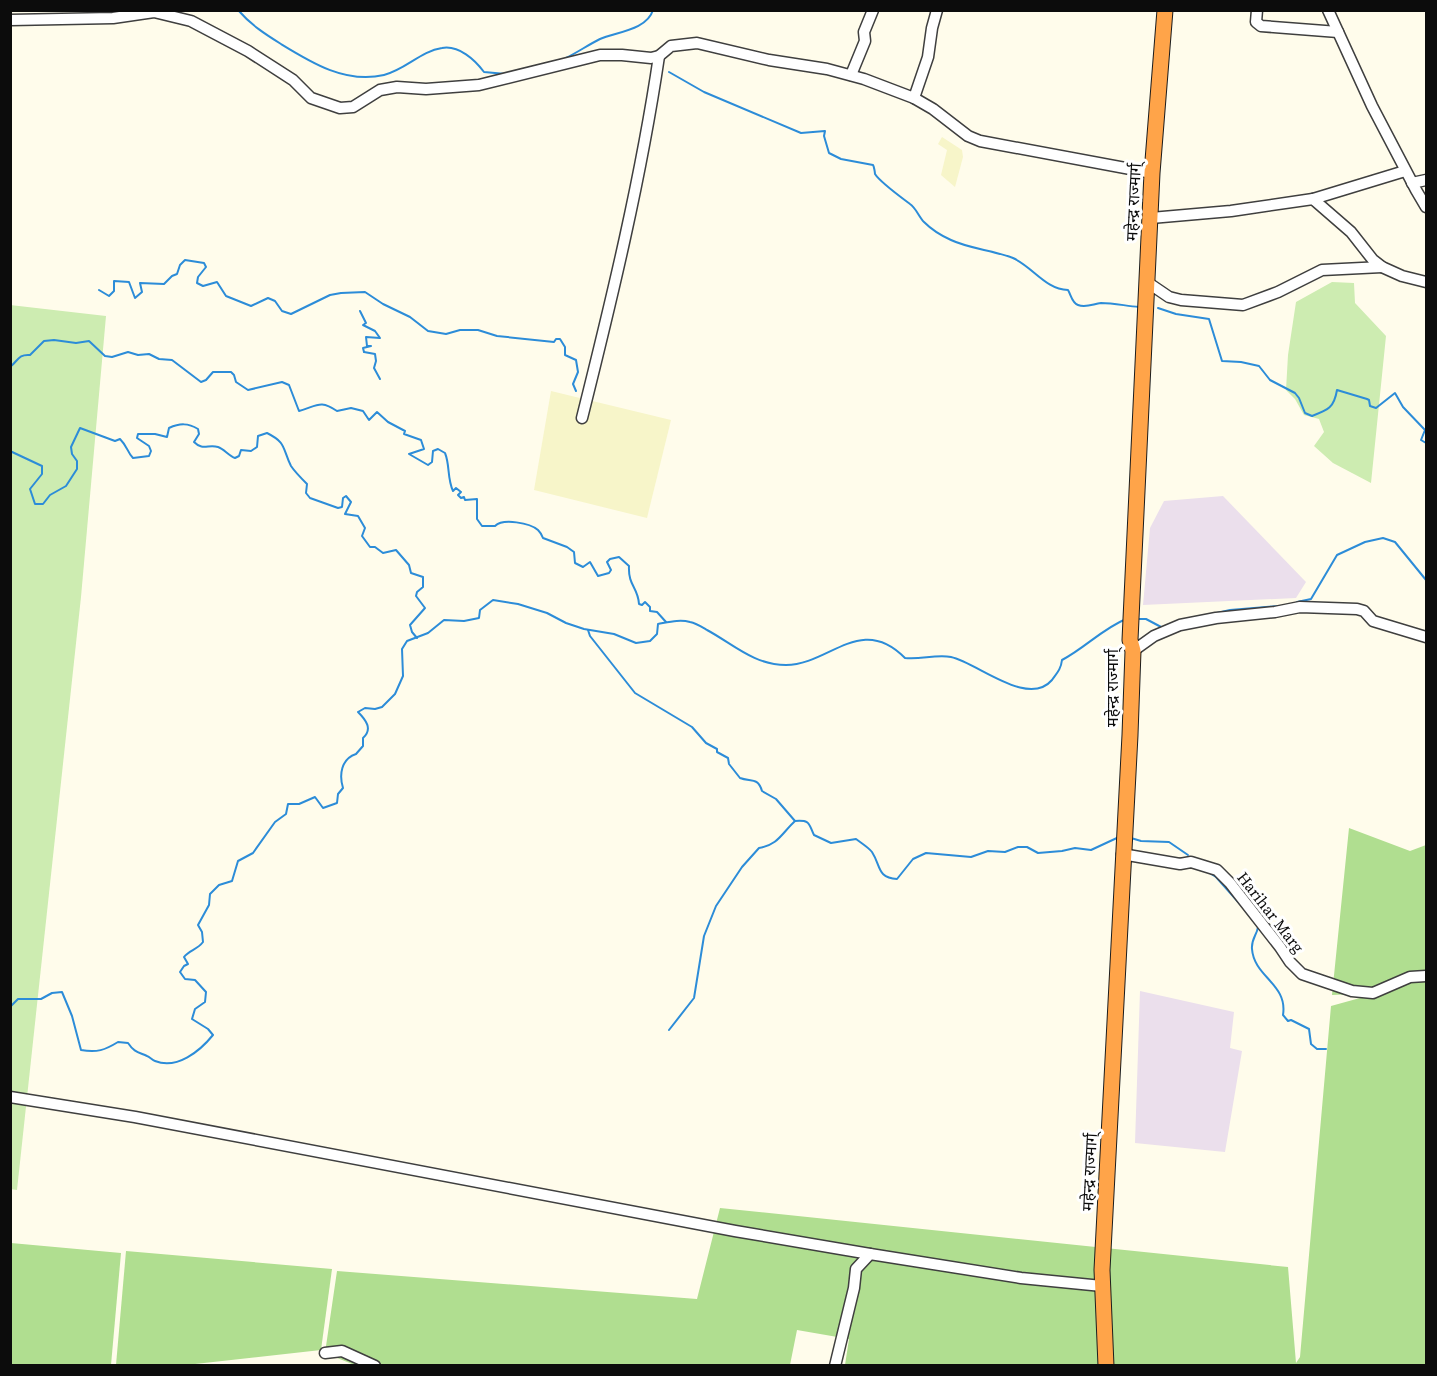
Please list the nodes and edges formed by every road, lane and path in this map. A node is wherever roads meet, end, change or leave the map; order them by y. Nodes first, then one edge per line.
1 (873, 10) edge
2 (937, 10) edge
3 (1165, 10) edge
4 (1257, 10) edge
5 (1328, 10) edge
6 (10, 20) edge
7 (1338, 32) junction
8 (659, 56) junction
9 (851, 75) junction
10 (914, 98) junction
11 (1405, 171) junction
12 (1152, 173) junction
13 (1426, 180) edge
14 (1412, 183) junction
15 (1313, 199) junction
16 (1426, 207) edge
17 (1151, 218) junction
18 (1382, 267) junction
19 (1147, 282) junction
20 (1426, 282) edge
21 (582, 418) dead end
22 (1426, 637) edge
23 (1131, 646) junction
24 (1122, 854) junction
25 (1426, 976) edge
26 (10, 1097) edge
27 (870, 1254) junction
28 (1102, 1286) junction
29 (325, 1353) dead end
30 (375, 1365) edge
31 (835, 1365) edge
32 (1106, 1365) edge

1 - 9 street
2 - 10 street
3 - 12 highway, महेन्द्र राज्मार्ग्
4 - 7 street
5 - 7 street
6 - 8 street
7 - 11 street
8 - 9 street
8 - 21 street
9 - 10 street
10 - 12 street
11 - 14 street
11 - 15 street
12 - 17 highway, महेन्द्र राज्मार्ग्
13 - 14 street
14 - 16 street
15 - 17 street
15 - 18 street
17 - 19 highway, महेन्द्र राज्मार्ग्
18 - 19 street
18 - 20 street
19 - 23 highway, महेन्द्र राज्मार्ग्
22 - 23 street
23 - 24 highway, महेन्द्र राज्मार्ग्
24 - 25 street, Harihar Marg
24 - 28 highway, महेन्द्र राज्मार्ग्
26 - 27 street
27 - 28 street
27 - 31 street
28 - 32 highway, महेन्द्र राज्मार्ग्
29 - 30 street

